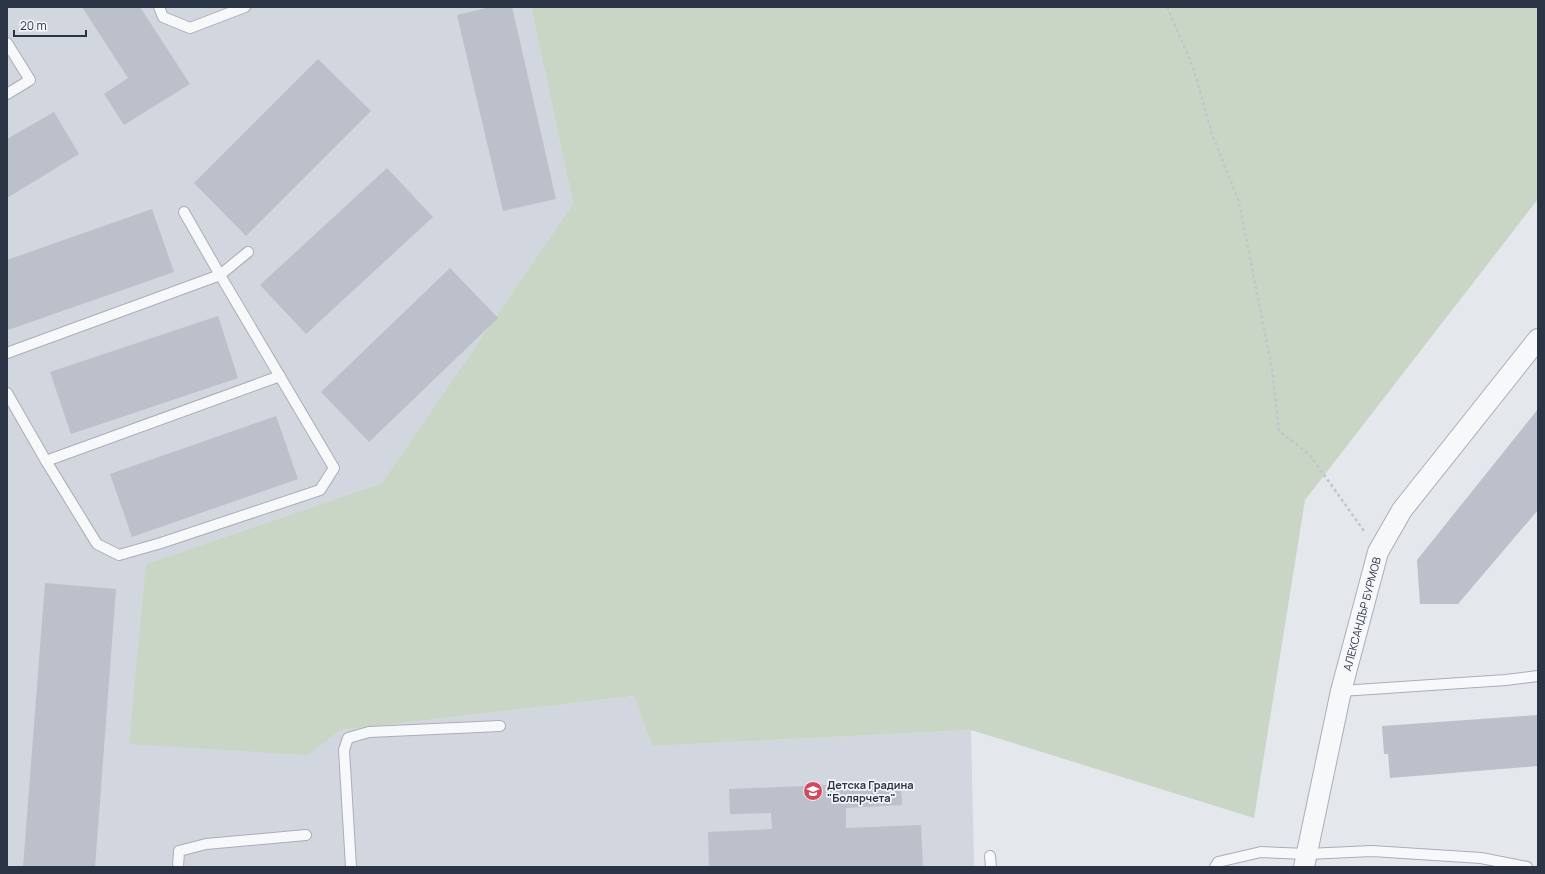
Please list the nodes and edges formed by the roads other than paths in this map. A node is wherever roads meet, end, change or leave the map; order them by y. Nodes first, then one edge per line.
1 (159, 7) edge
2 (245, 7) edge
3 (7, 43) edge
4 (7, 94) edge
5 (184, 212) dead end
6 (248, 252) dead end
7 (220, 275) junction
8 (1538, 339) edge
9 (7, 353) edge
10 (280, 376) junction
11 (7, 393) edge
12 (46, 461) junction
13 (1538, 676) edge
14 (1341, 691) junction
15 (500, 726) dead end
16 (306, 835) dead end
17 (990, 856) dead end
18 (1306, 861) edge
19 (178, 867) edge
20 (351, 867) edge
21 (991, 867) edge
22 (1215, 867) edge
23 (1527, 867) edge

1 - 2 lane
3 - 4 lane
5 - 7 lane
6 - 7 lane
7 - 9 lane
7 - 10 lane
8 - 14 street, АЛЕКСАНДЪР БУРМОВ
10 - 12 lane
10 - 12 lane
11 - 12 lane
13 - 14 lane
14 - 18 street, АЛЕКСАНДЪР БУРМОВ
15 - 20 lane
16 - 19 lane
17 - 21 lane
18 - 22 lane
18 - 23 lane

